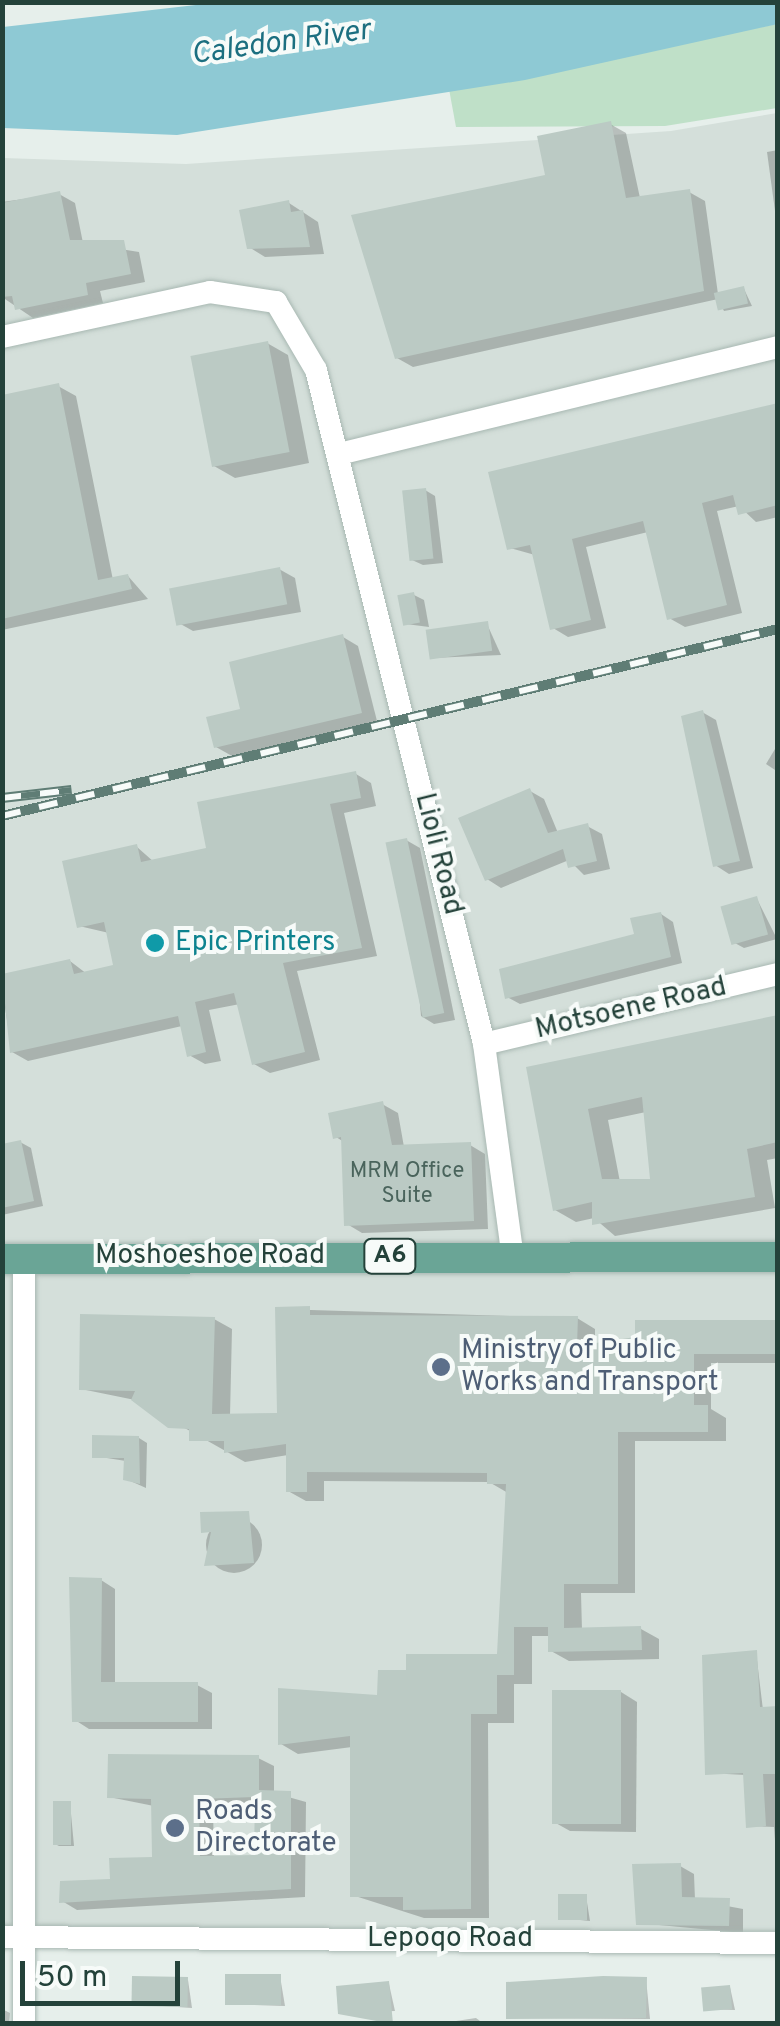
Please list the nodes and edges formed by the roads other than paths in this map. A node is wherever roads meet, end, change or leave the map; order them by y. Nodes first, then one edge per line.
1 (2, 337) edge
2 (778, 348) edge
3 (339, 454) junction
4 (778, 974) edge
5 (484, 1044) junction
6 (778, 1257) edge
7 (13, 1258) edge
8 (513, 1258) junction
9 (10, 1590) edge
10 (12, 1937) edge
11 (778, 1943) edge
12 (24, 2024) edge

1 - 3 street, Lioli Road
2 - 3 street
3 - 5 street, Lioli Road
4 - 5 street, Motsoene Road
5 - 8 street, Lioli Road
6 - 8 main road, Moshoeshoe Road / A6
7 - 8 main road, Moshoeshoe Road / A6
7 - 9 street
9 - 10 street
10 - 11 street, Lepoqo Road
10 - 12 street

